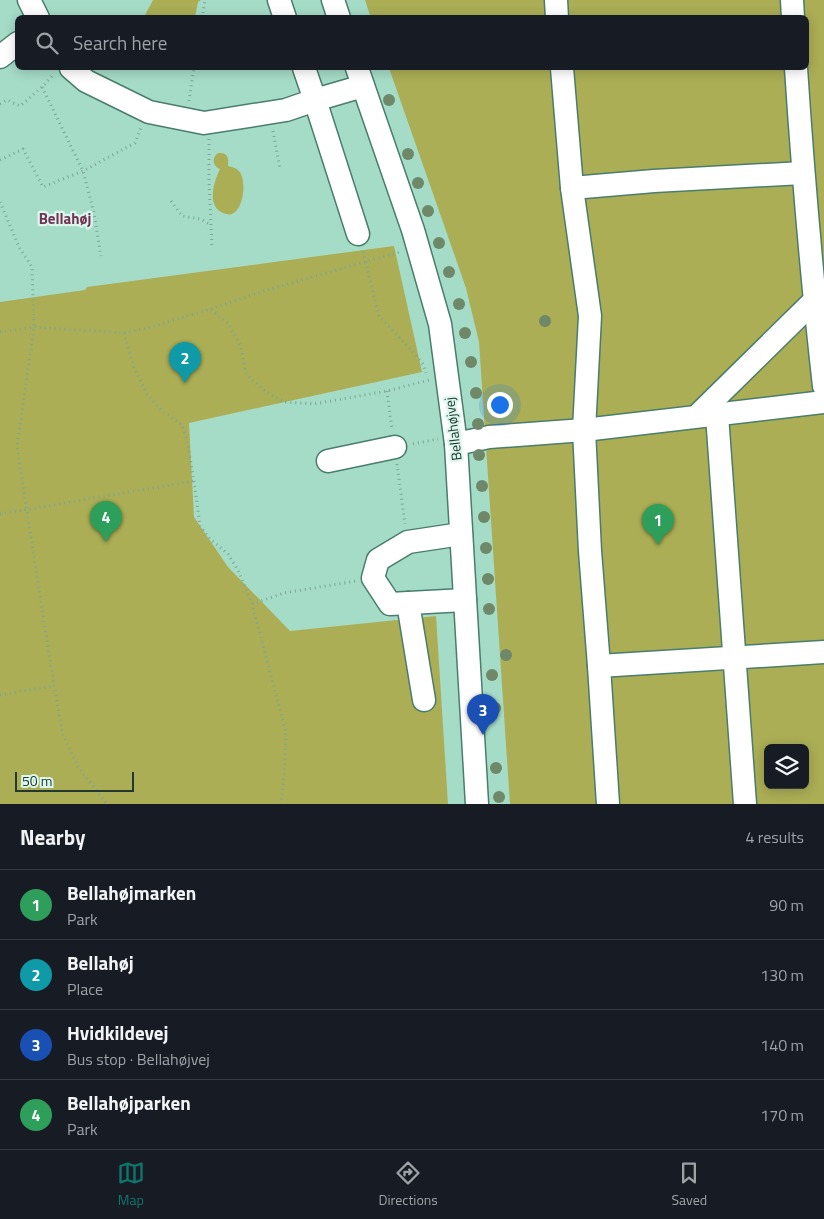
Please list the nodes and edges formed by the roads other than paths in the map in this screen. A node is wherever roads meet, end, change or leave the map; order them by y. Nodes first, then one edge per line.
1 (29, 0) edge
2 (279, 0) edge
3 (333, 0) edge
4 (556, 0) edge
5 (792, 0) edge
6 (36, 15) edge
7 (284, 15) edge
8 (338, 15) edge
9 (557, 15) edge
10 (793, 15) edge
11 (15, 45) edge
12 (0, 57) edge
13 (305, 70) edge
14 (562, 70) edge
15 (796, 70) edge
16 (85, 72) edge
17 (360, 77) edge
18 (315, 100) junction
19 (803, 173) junction
20 (572, 188) junction
21 (358, 234) road end
22 (819, 296) edge
23 (824, 386) edge
24 (824, 402) edge
25 (707, 415) junction
26 (584, 430) junction
27 (456, 444) junction
28 (395, 447) dead end
29 (328, 461) dead end
30 (461, 534) junction
31 (465, 600) junction
32 (408, 603) junction
33 (824, 652) edge
34 (735, 658) junction
35 (599, 666) junction
36 (424, 700) dead end
37 (476, 804) edge
38 (608, 804) edge
39 (745, 804) edge

1 - 6 street
2 - 7 street
3 - 8 street
4 - 9 street
5 - 10 street
11 - 12 street
13 - 18 street
14 - 20 street
15 - 19 street
16 - 18 street
17 - 18 street
17 - 27 street, Bellahøjvej
18 - 21 street
19 - 20 street
19 - 22 street
20 - 26 street
22 - 23 street
22 - 25 street
24 - 25 street
25 - 26 street
25 - 34 street
26 - 27 street
26 - 35 street
27 - 30 street, Bellahøjvej
28 - 29 street
30 - 31 street, Bellahøjvej
30 - 32 street
31 - 32 street
31 - 37 street, Bellahøjvej
32 - 36 street
33 - 34 street
34 - 35 street
34 - 39 street
35 - 38 street

